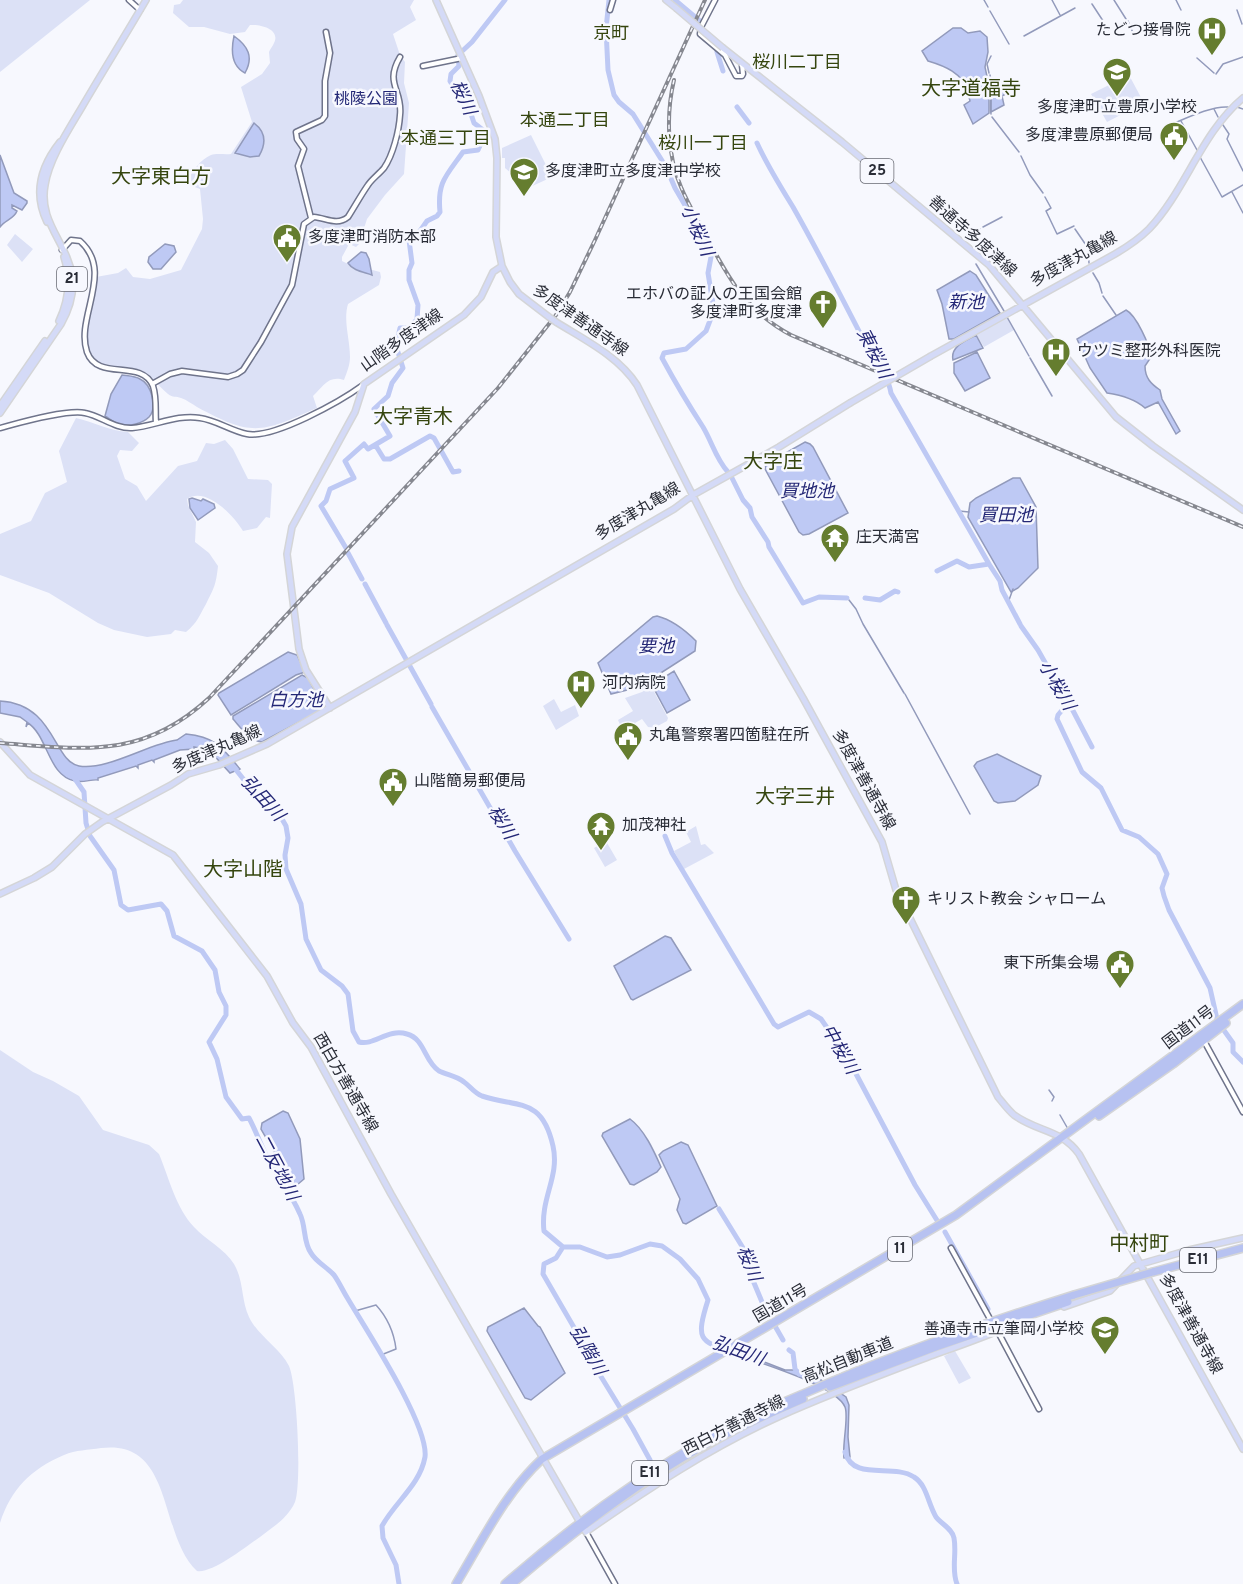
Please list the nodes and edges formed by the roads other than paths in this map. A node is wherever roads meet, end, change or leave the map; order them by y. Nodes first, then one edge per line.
1 (129, 0) edge
2 (146, 0) edge
3 (436, 0) edge
4 (613, 0) edge
5 (666, 0) edge
6 (715, 0) edge
7 (140, 10) junction
8 (610, 10) dead end
9 (326, 32) dead end
10 (400, 57) dead end
11 (459, 58) junction
12 (742, 64) junction
13 (423, 66) dead end
14 (742, 76) junction
15 (758, 76) junction
16 (1243, 98) edge
17 (311, 218) junction
18 (63, 249) junction
19 (502, 266) junction
20 (1023, 304) junction
21 (152, 384) junction
22 (364, 384) junction
23 (0, 406) edge
24 (0, 413) edge
25 (156, 423) junction
26 (0, 428) edge
27 (693, 495) junction
28 (1243, 510) edge
29 (330, 708) junction
30 (0, 742) edge
31 (107, 820) junction
32 (0, 894) edge
33 (1243, 1004) edge
34 (1243, 1010) edge
35 (1203, 1038) junction
36 (1243, 1112) edge
37 (1064, 1137) junction
38 (1243, 1238) edge
39 (951, 1248) dead end
40 (1243, 1248) edge
41 (1243, 1253) edge
42 (1141, 1263) junction
43 (1153, 1274) junction
44 (990, 1319) dead end
45 (997, 1330) junction
46 (815, 1391) junction
47 (1039, 1409) dead end
48 (1243, 1449) edge
49 (542, 1459) junction
50 (578, 1519) dead end
51 (585, 1530) joint
52 (456, 1584) edge
53 (505, 1584) edge
54 (512, 1584) edge
55 (615, 1584) edge

1 - 7 street
2 - 7 main road, 21
3 - 11 main road
4 - 8 street
5 - 12 main road, 善通寺多度津線 / 25, bridge
6 - 14 street
7 - 18 main road, 21
9 - 17 street
10 - 17 street
11 - 13 street
11 - 19 main road
12 - 14 street
12 - 15 main road, 善通寺多度津線 / 25
14 - 15 street
15 - 20 main road, 善通寺多度津線 / 25
16 - 20 main road, 多度津丸亀線
17 - 21 street
18 - 21 street
18 - 23 main road, 21
18 - 24 main road, 21
19 - 22 main road, 山階多度津線
19 - 27 main road, 多度津善通寺線, bridge
20 - 27 main road, 多度津丸亀線, bridge
20 - 28 main road, 善通寺多度津線 / 25
21 - 25 street
22 - 25 street
22 - 29 main road, 山階多度津線
25 - 26 street
27 - 29 main road, 多度津丸亀線
27 - 37 main road, 多度津善通寺線
29 - 31 main road, 多度津丸亀線
30 - 31 main road, 西白方善通寺線
31 - 32 main road, 多度津丸亀線
31 - 49 main road, 西白方善通寺線
33 - 35 highway, 国道11号 / 11
34 - 35 highway, 国道11号 / 11
35 - 36 street
35 - 37 highway, 国道11号 / 11
37 - 42 main road, 多度津善通寺線
37 - 49 highway, 国道11号 / 11
38 - 42 main road, 西白方善通寺線
39 - 44 street
40 - 43 highway, 高松自動車道 / E11
41 - 43 highway, 高松自動車道 / E11
42 - 45 main road, 西白方善通寺線
42 - 48 main road, 多度津善通寺線
43 - 46 highway, 高松自動車道 / E11, bridge
45 - 47 street
45 - 51 main road, 西白方善通寺線
46 - 53 highway, 高松自動車道 / E11
46 - 54 highway, 高松自動車道 / E11
49 - 50 main road, 西白方善通寺線
49 - 52 highway, 国道11号 / 11
51 - 55 street

